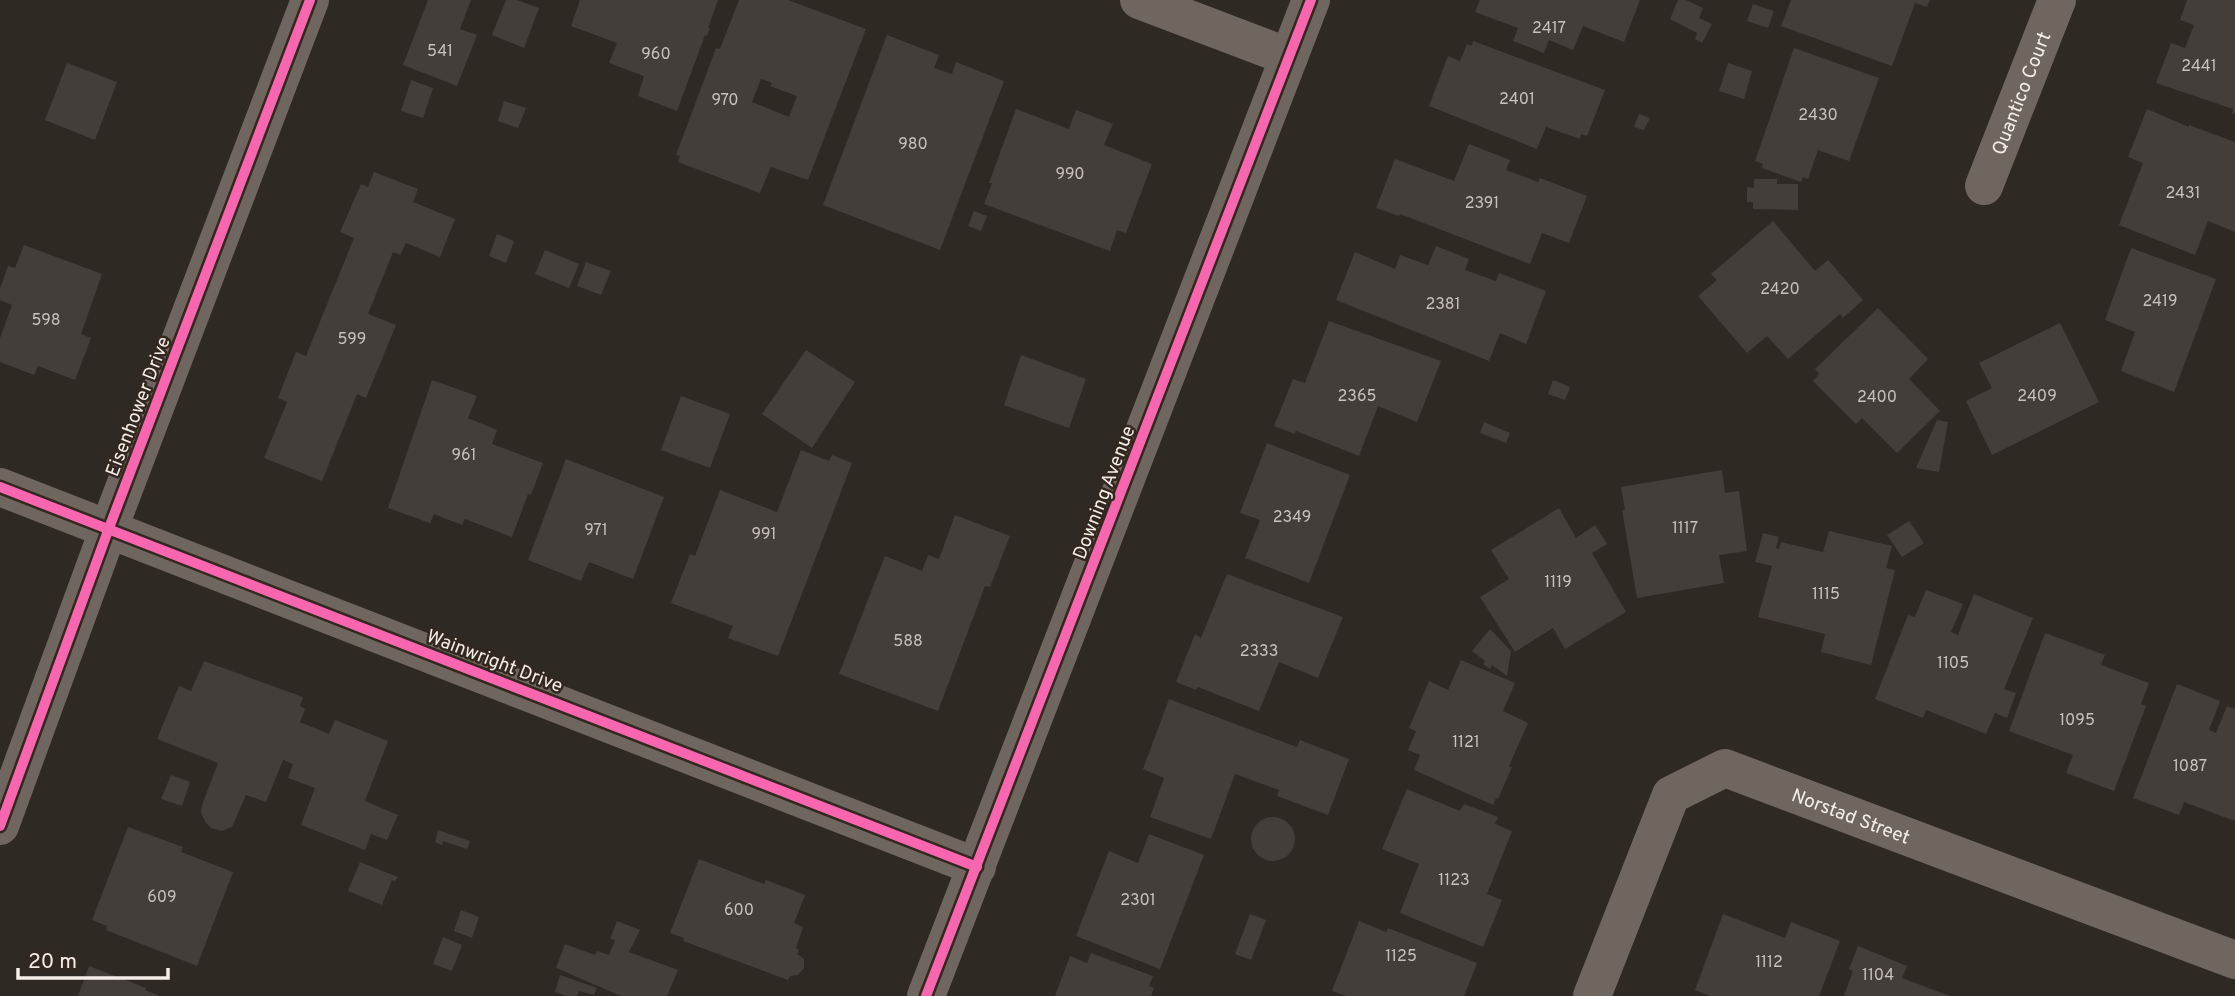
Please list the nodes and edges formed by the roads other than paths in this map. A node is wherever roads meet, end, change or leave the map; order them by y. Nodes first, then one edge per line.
1 (310, 0) edge
2 (1139, 0) edge
3 (1311, 0) edge
4 (2057, 0) edge
5 (1289, 57) junction
6 (1984, 186) dead end
7 (0, 487) edge
8 (109, 528) junction
9 (0, 826) edge
10 (976, 867) junction
11 (2235, 960) edge
12 (926, 996) edge
13 (1592, 996) edge

1 - 8 street, Eisenhower Drive
2 - 5 street
3 - 5 street, Downing Avenue
4 - 6 street, Quantico Court
5 - 10 street, Downing Avenue
7 - 8 street, Wainwright Drive
8 - 9 street, Eisenhower Drive
8 - 10 street, Wainwright Drive
10 - 12 street, Downing Avenue
11 - 13 street, Norstad Street

